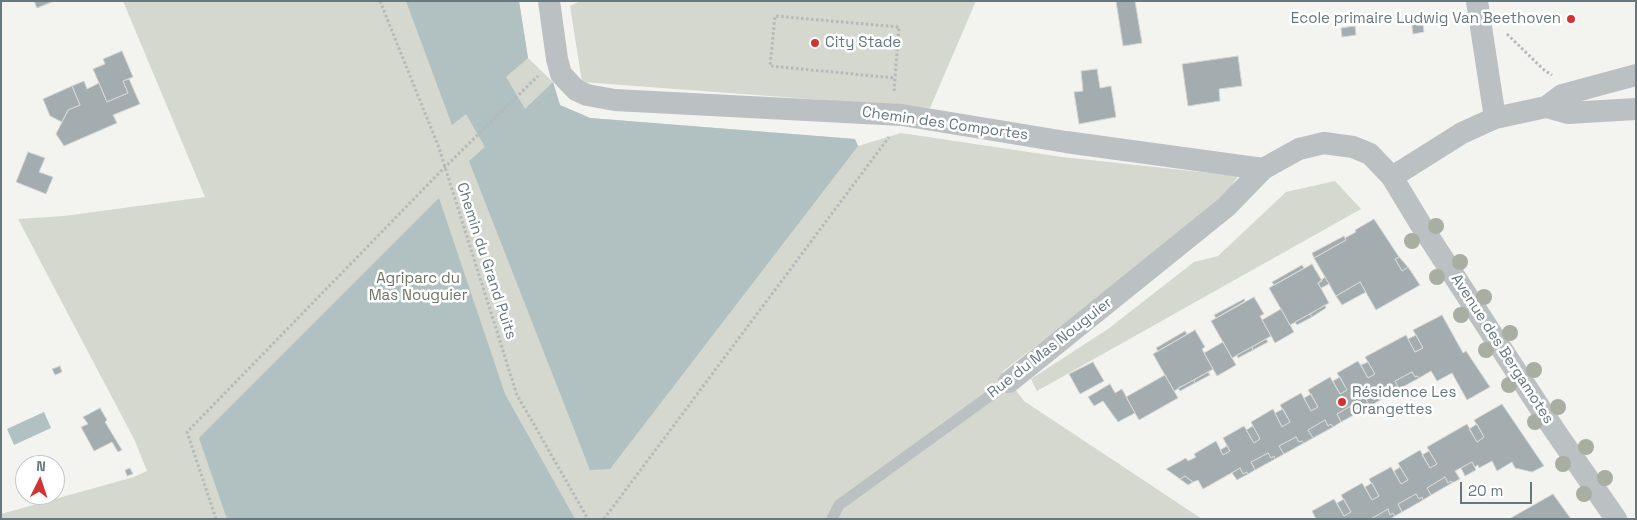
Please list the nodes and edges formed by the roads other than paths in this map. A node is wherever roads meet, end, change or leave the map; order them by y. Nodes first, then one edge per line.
1 (548, 1) edge
2 (1477, 1) edge
3 (1636, 75) edge
4 (1546, 107) junction
5 (1636, 109) edge
6 (1495, 118) junction
7 (1263, 169) junction
8 (1392, 176) junction
9 (1009, 382) joint
10 (832, 519) edge
11 (1616, 519) edge

1 - 7 street, Chemin des Comportes
2 - 6 street
3 - 4 street
4 - 5 street
4 - 6 street
6 - 8 street
7 - 8 street
7 - 9 street, Rue du Mas Nouguier
8 - 11 street, Avenue des Bergamotes
9 - 10 lane, Rue du Mas Nouguier

